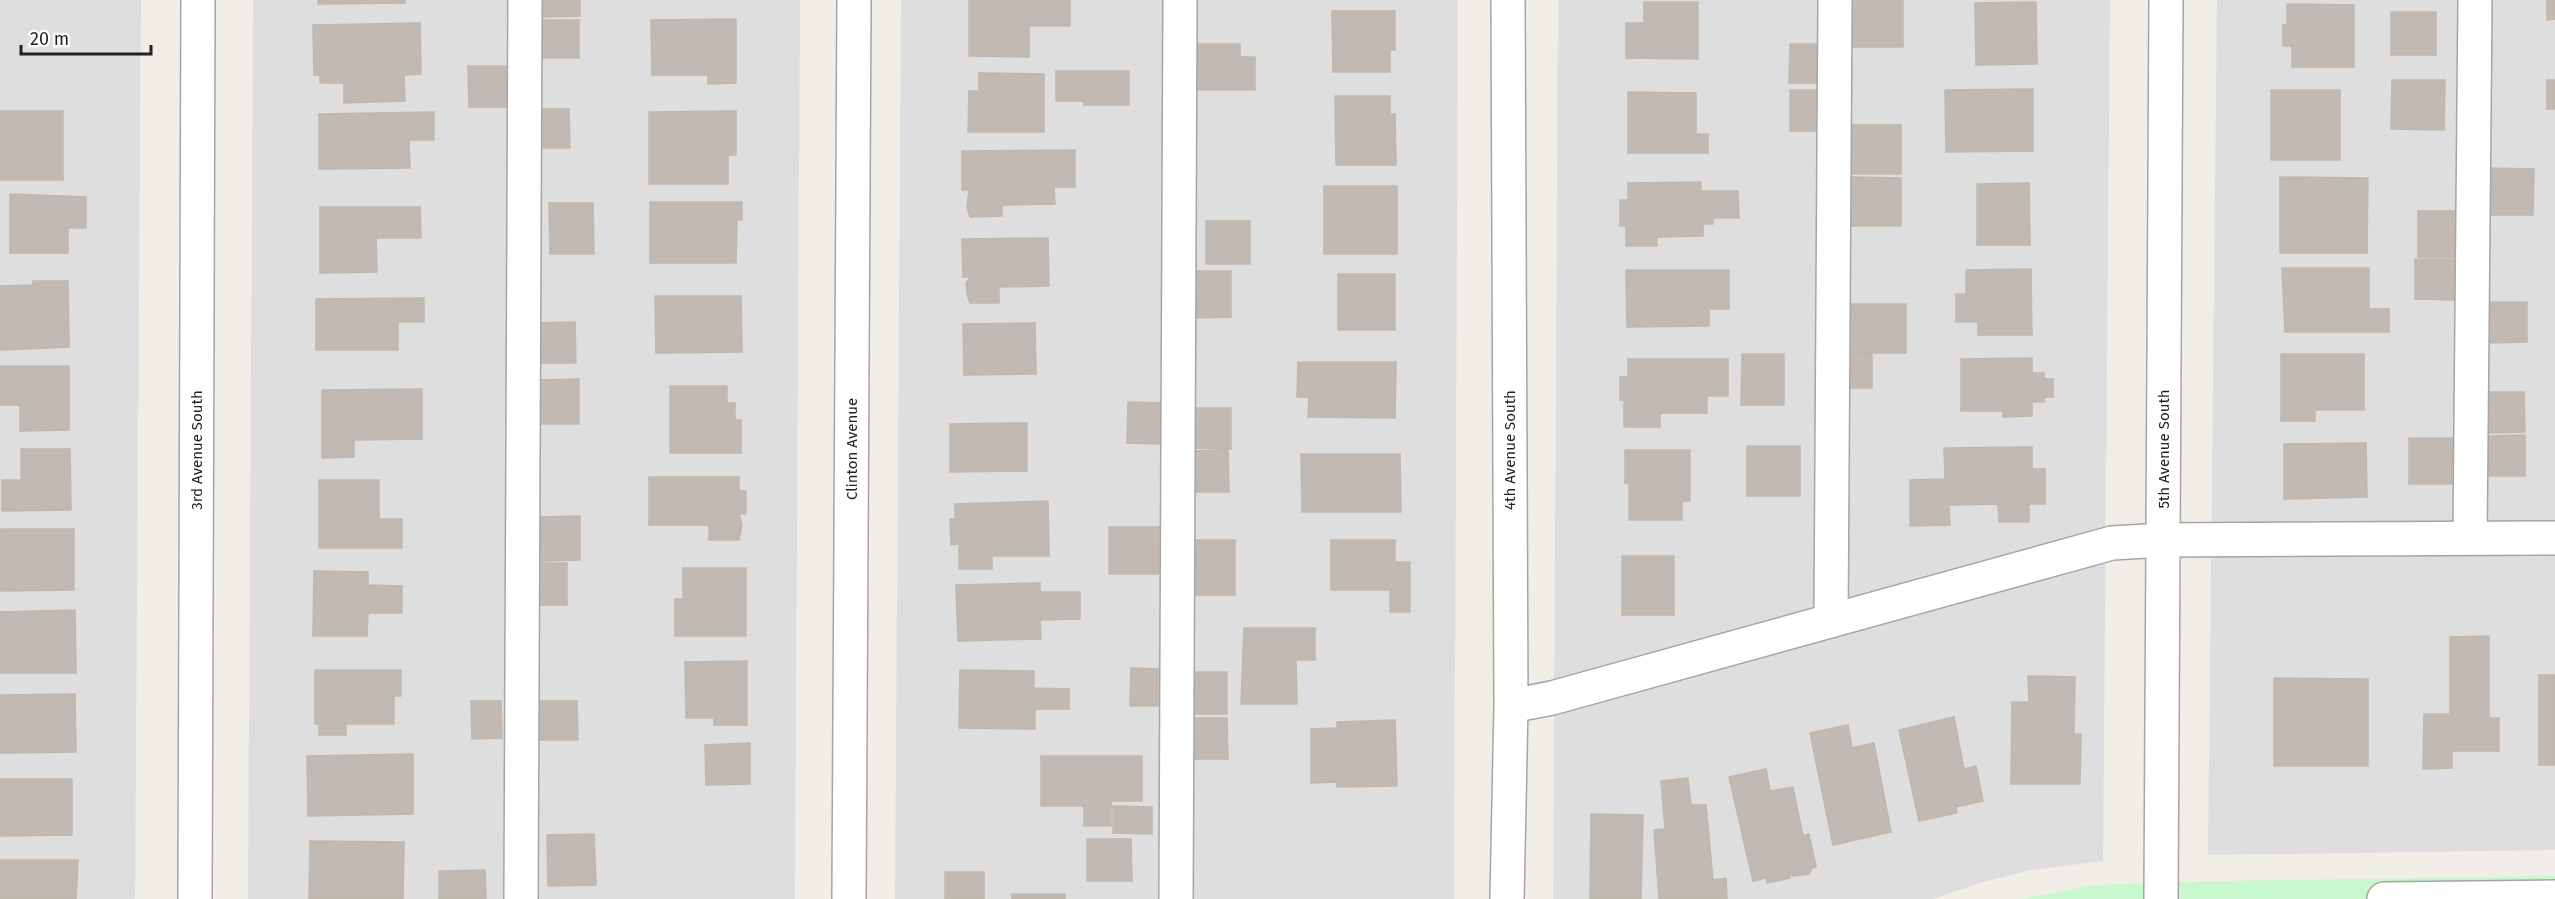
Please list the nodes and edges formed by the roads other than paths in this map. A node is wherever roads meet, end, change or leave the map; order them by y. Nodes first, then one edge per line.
1 (198, 0) edge
2 (525, 0) edge
3 (854, 0) edge
4 (1180, 0) edge
5 (1508, 0) edge
6 (1835, 0) edge
7 (2166, 0) edge
8 (2475, 0) edge
9 (2470, 538) junction
10 (2555, 538) edge
11 (2163, 540) junction
12 (1832, 621) junction
13 (1511, 706) junction
14 (2555, 897) edge
15 (195, 899) edge
16 (521, 899) edge
17 (849, 899) edge
18 (1176, 899) edge
19 (1507, 899) edge
20 (2161, 899) edge
21 (2384, 899) edge

1 - 15 street, 3rd Avenue South
2 - 16 street
3 - 17 street, Clinton Avenue
4 - 18 street
5 - 13 street, 4th Avenue South
6 - 12 street
7 - 11 street, 5th Avenue South
8 - 9 street
9 - 10 street
9 - 11 street
11 - 12 street
11 - 20 street, 5th Avenue South
12 - 13 street
13 - 19 street, 4th Avenue South
14 - 21 street

